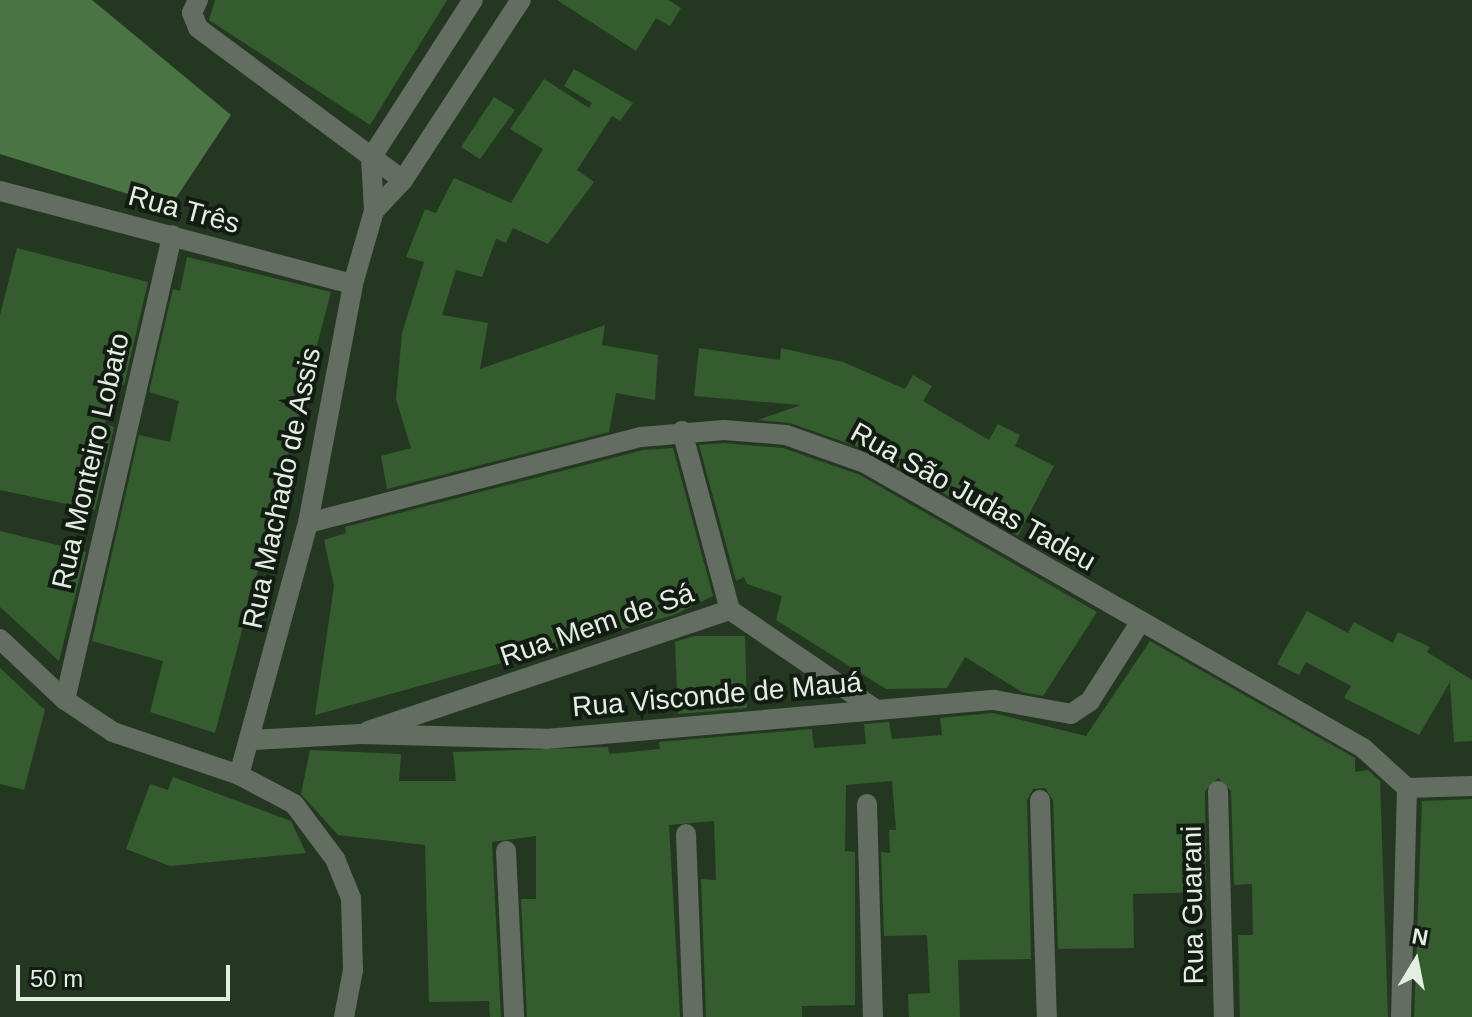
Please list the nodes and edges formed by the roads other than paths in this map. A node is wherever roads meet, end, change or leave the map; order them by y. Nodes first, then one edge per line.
1 (198, 0) edge
2 (473, 0) edge
3 (521, 0) edge
4 (371, 158) junction
5 (403, 180) junction
6 (0, 191) edge
7 (374, 211) junction
8 (172, 235) junction
9 (353, 284) junction
10 (682, 431) junction
11 (308, 523) junction
12 (730, 610) junction
13 (1139, 624) junction
14 (0, 639) edge
15 (65, 700) junction
16 (875, 709) junction
17 (361, 734) junction
18 (252, 740) junction
19 (239, 775) junction
20 (1472, 786) edge
21 (1407, 788) junction
22 (1218, 791) dead end
23 (1040, 800) dead end
24 (867, 804) dead end
25 (686, 834) dead end
26 (506, 851) dead end
27 (344, 1017) edge
28 (514, 1017) edge
29 (693, 1017) edge
30 (873, 1017) edge
31 (1047, 1017) edge
32 (1224, 1017) edge
33 (1401, 1017) edge

1 - 4 street
2 - 4 street
3 - 5 street, Rua Machado de Assis
4 - 5 street
4 - 7 street, Rua Machado de Assis
5 - 7 street, Rua Machado de Assis
6 - 8 street, Rua Três
7 - 9 street, Rua Machado de Assis
8 - 9 street, Rua Três
8 - 15 street, Rua Monteiro Lobato
9 - 11 street, Rua Machado de Assis
10 - 11 street, Rua São Judas Tadeu
10 - 12 street
10 - 13 street, Rua São Judas Tadeu
11 - 18 street, Rua Machado de Assis
12 - 16 street, Rua Mem de Sá
12 - 17 street, Rua Mem de Sá
13 - 16 street, Rua Visconde de Mauá
13 - 21 street, Rua São Judas Tadeu
14 - 15 street
15 - 19 street
16 - 17 street, Rua Visconde de Mauá
17 - 18 street, Rua Visconde de Mauá
18 - 19 street, Rua Machado de Assis
19 - 27 street
20 - 21 street
21 - 33 street
22 - 32 street, Rua Guarani
23 - 31 street
24 - 30 street
25 - 29 street
26 - 28 street

